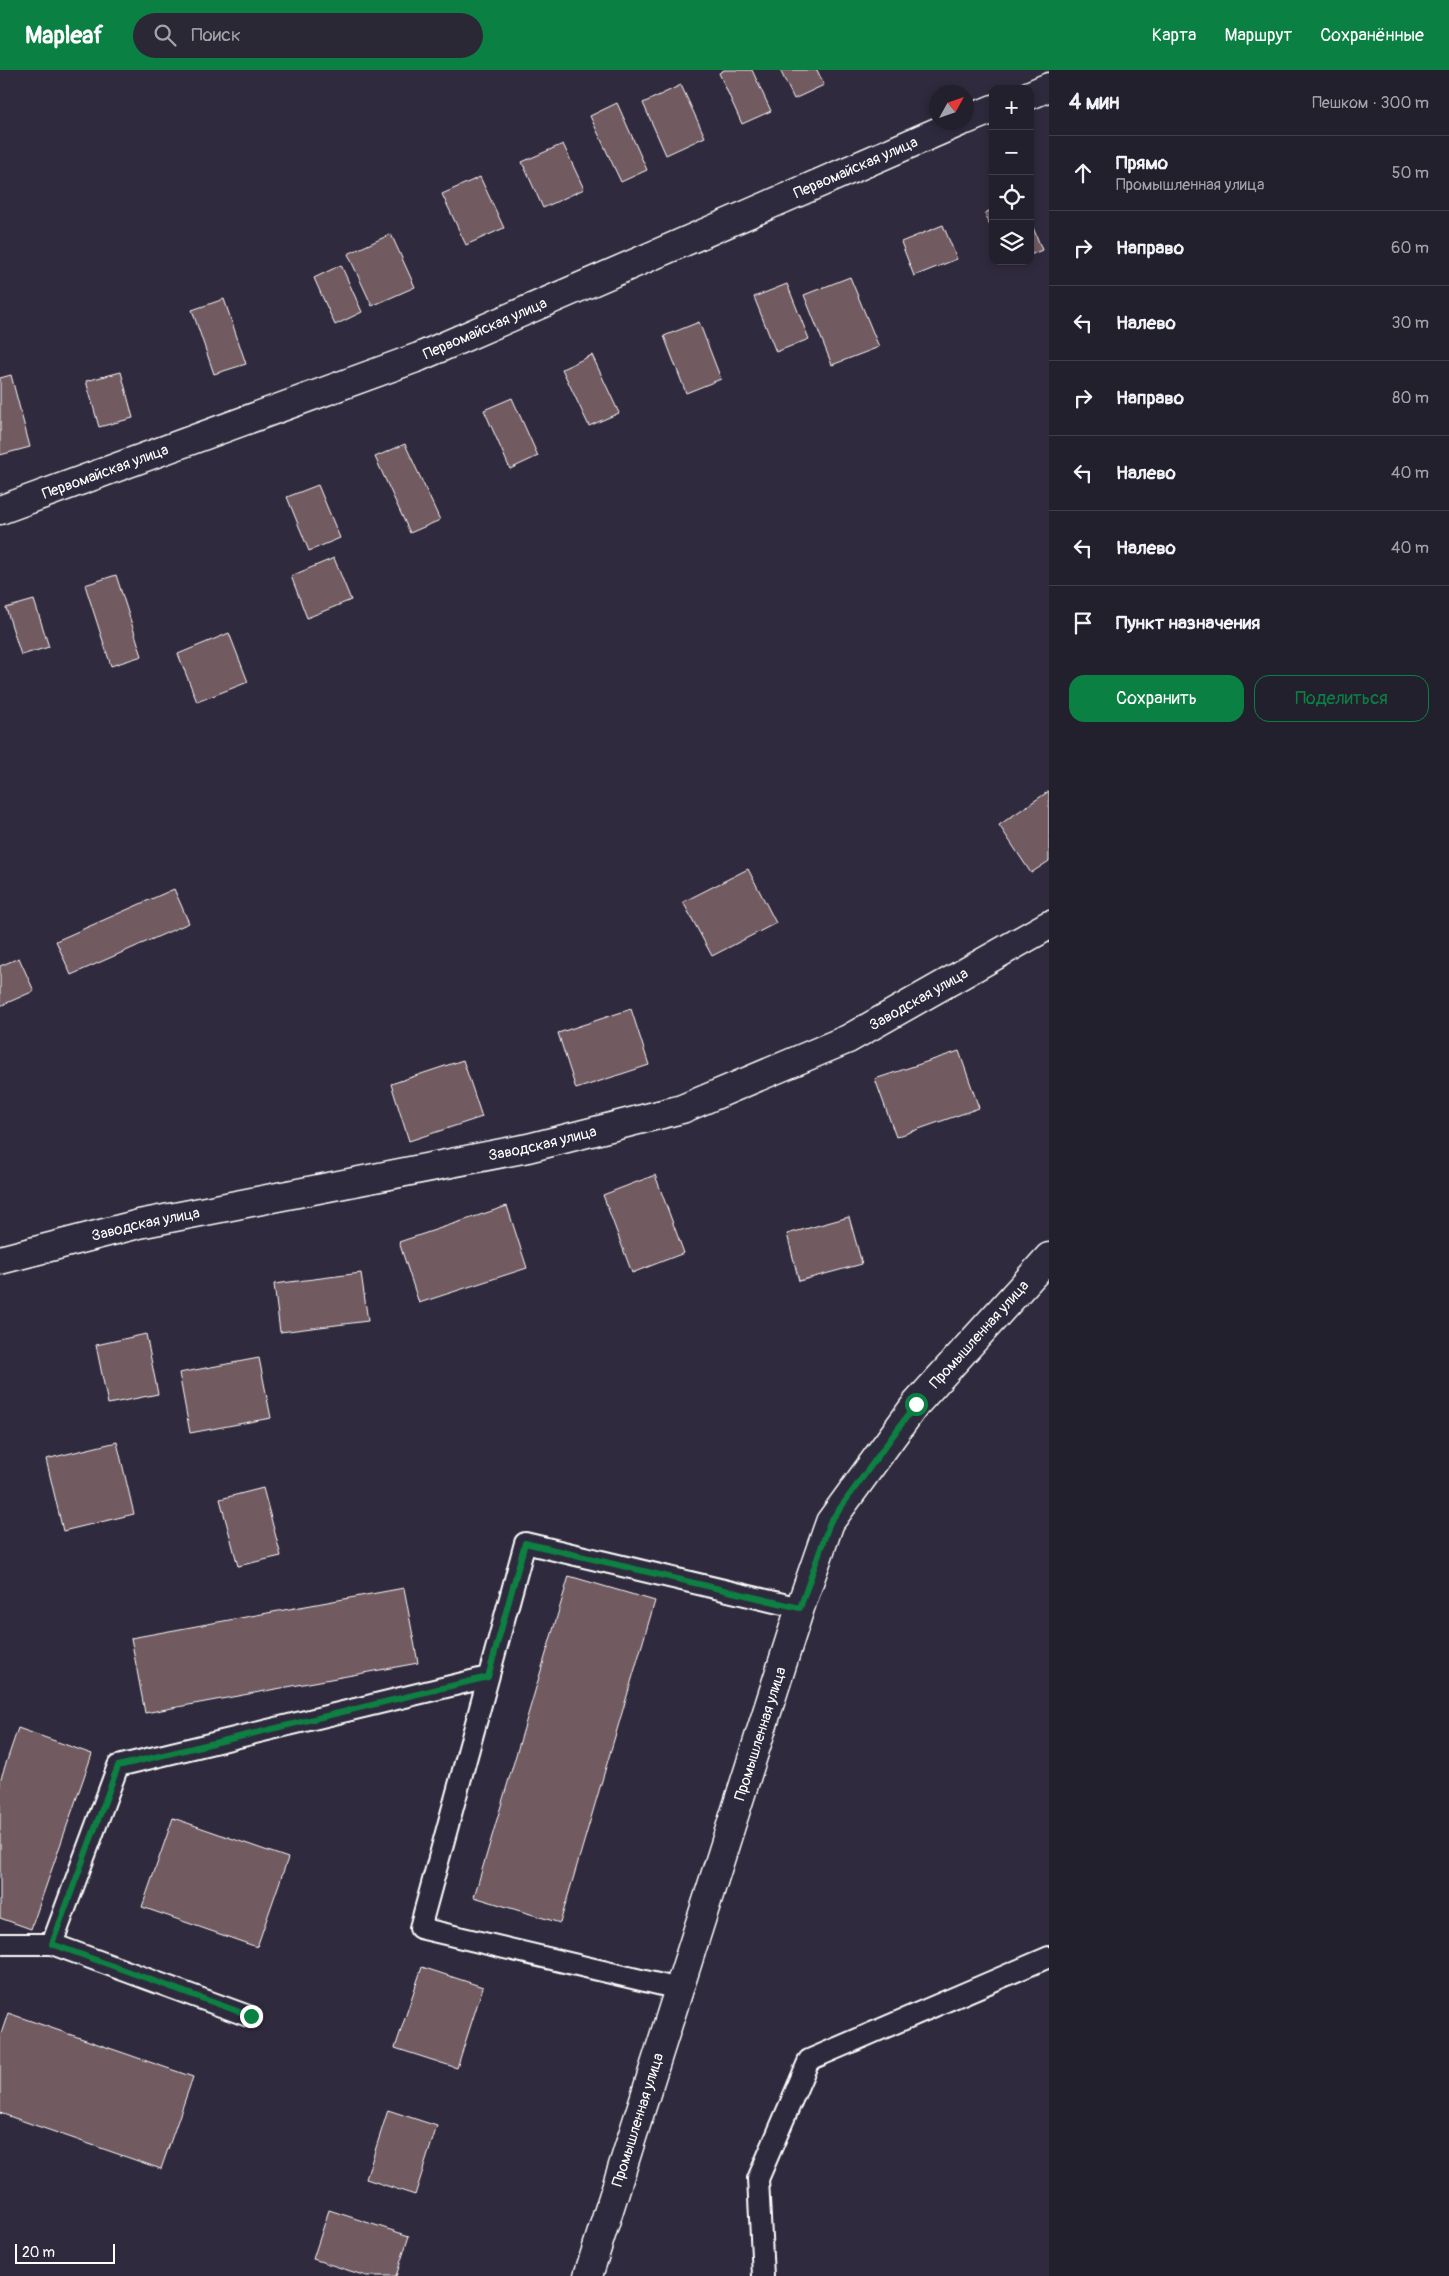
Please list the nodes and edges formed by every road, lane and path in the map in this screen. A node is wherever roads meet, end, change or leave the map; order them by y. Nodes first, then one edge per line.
1 (1049, 87) edge
2 (1034, 93) edge
3 (989, 111) edge
4 (974, 117) edge
5 (942, 130) edge
6 (0, 510) edge
7 (1049, 924) edge
8 (1049, 1257) edge
9 (0, 1260) edge
10 (800, 1608) junction
11 (488, 1677) junction
12 (0, 1944) edge
13 (52, 1944) junction
14 (1049, 1958) edge
15 (679, 1989) junction
16 (251, 2016) dead end
17 (588, 2276) edge
18 (763, 2276) edge

1 - 2 street
3 - 4 street
5 - 6 street, Первомайская улица
7 - 9 street, Заводская улица
8 - 10 street, Промышленная улица
10 - 11 lane
10 - 15 street, Промышленная улица
11 - 13 lane
11 - 15 lane
12 - 13 lane
13 - 16 lane
14 - 18 lane
15 - 17 street, Промышленная улица

